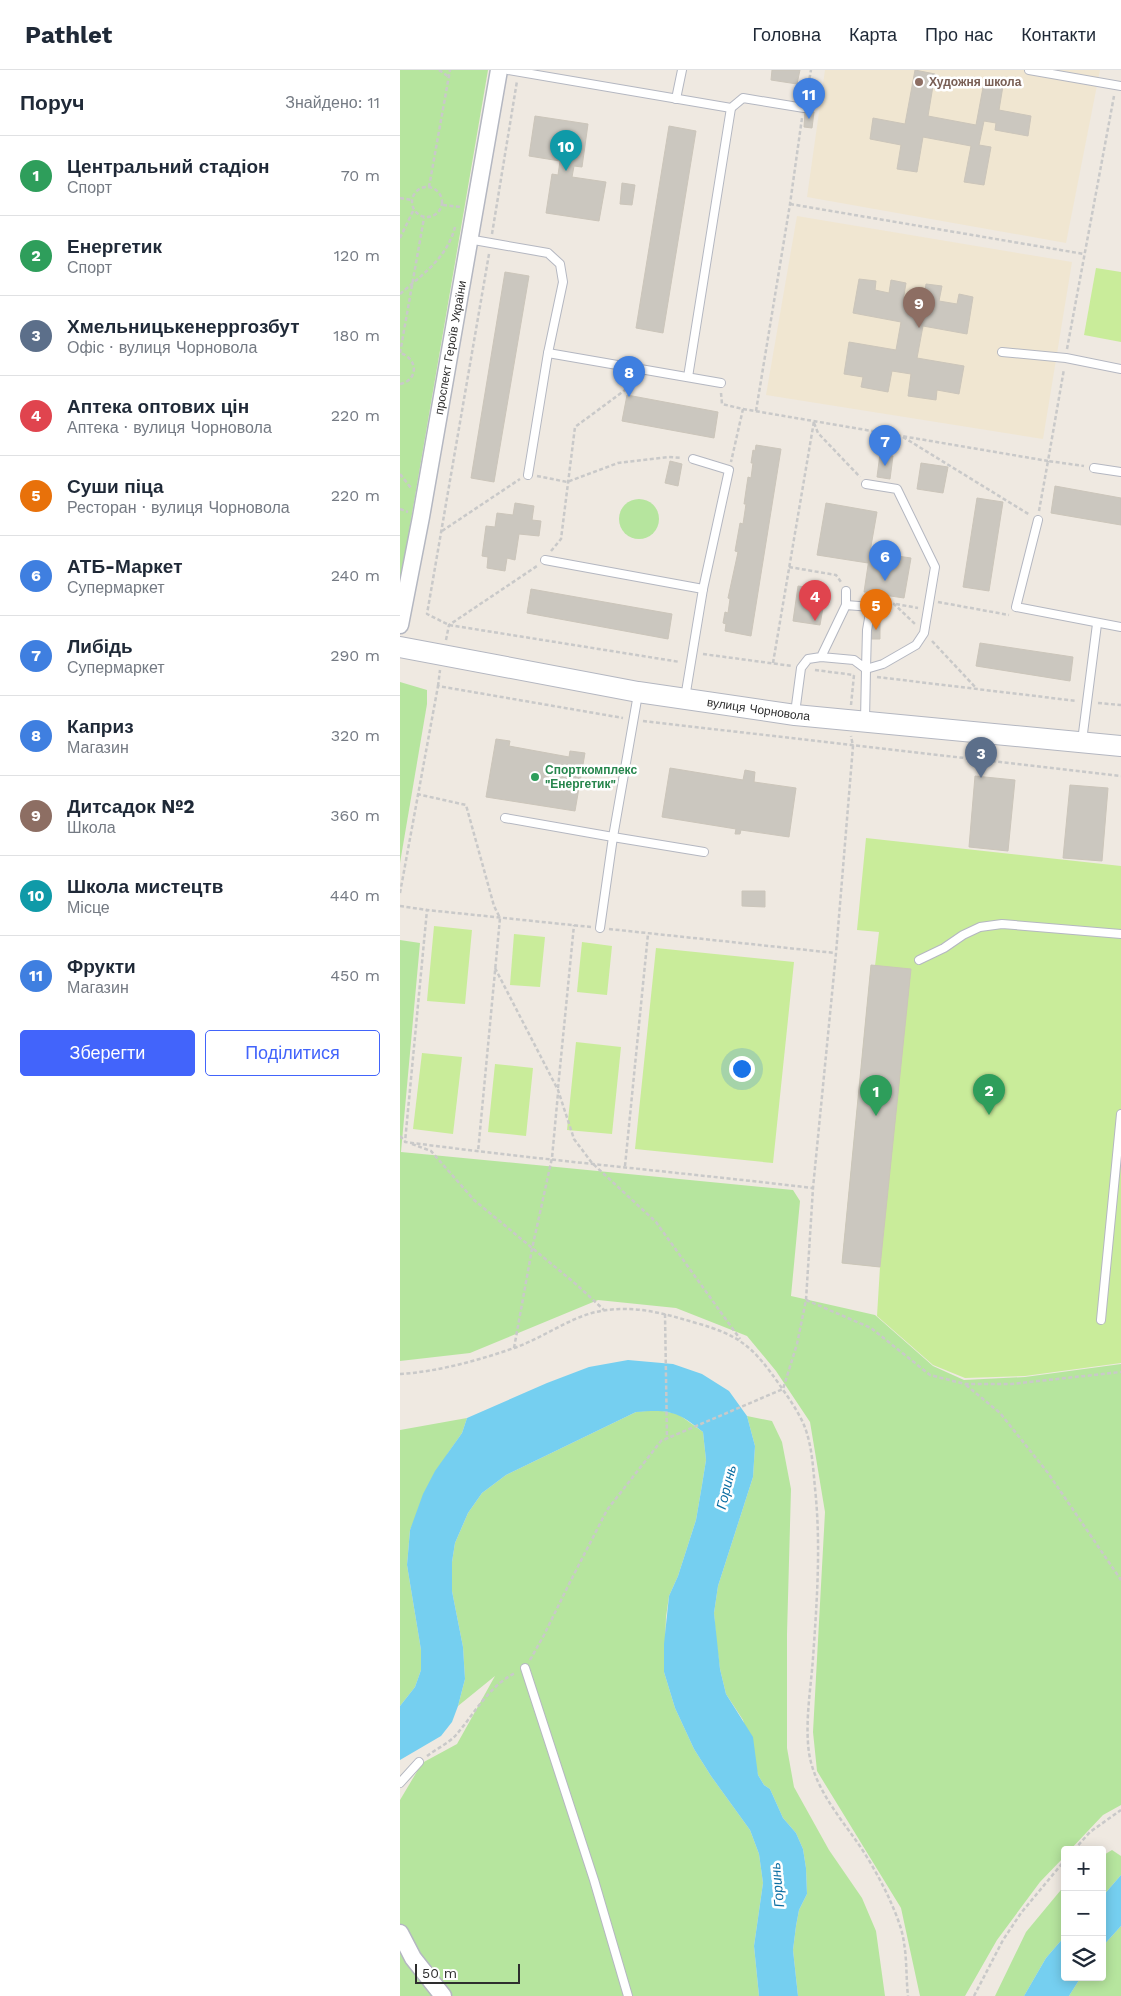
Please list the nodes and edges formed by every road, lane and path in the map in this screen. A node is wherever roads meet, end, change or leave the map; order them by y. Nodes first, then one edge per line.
1 (439, 70) edge
2 (450, 70) edge
3 (499, 70) edge
4 (508, 70) edge
5 (682, 70) edge
6 (811, 70) edge
7 (1029, 70) edge
8 (519, 72) junction
9 (449, 78) junction
10 (1118, 86) edge
11 (676, 99) junction
12 (731, 108) junction
13 (804, 108) junction
14 (428, 187) junction
15 (400, 198) edge
16 (412, 200) junction
17 (790, 204) junction
18 (459, 207) dead end
19 (414, 210) junction
20 (458, 214) dead end
21 (424, 218) junction
22 (457, 221) dead end
23 (400, 238) edge
24 (468, 239) junction
25 (491, 244) junction
26 (1084, 254) junction
27 (413, 283) junction
28 (400, 294) edge
29 (1002, 352) dead end
30 (400, 353) edge
31 (548, 353) junction
32 (1066, 358) junction
33 (1121, 369) edge
34 (652, 370) junction
35 (688, 376) junction
36 (721, 383) joint
37 (400, 384) edge
38 (743, 409) junction
39 (756, 411) junction
40 (814, 421) junction
41 (901, 436) junction
42 (693, 459) joint
43 (1048, 461) junction
44 (1094, 468) joint
45 (730, 470) junction
46 (1121, 472) edge
47 (528, 474) junction
48 (567, 482) junction
49 (866, 484) joint
50 (1038, 520) junction
51 (442, 531) junction
52 (545, 560) junction
53 (789, 567) junction
54 (703, 589) junction
55 (846, 591) joint
56 (929, 601) junction
57 (876, 602) dead end
58 (894, 604) junction
59 (846, 606) junction
60 (1016, 607) junction
61 (928, 610) junction
62 (1097, 624) junction
63 (400, 625) edge
64 (448, 625) junction
65 (1121, 627) edge
66 (924, 633) junction
67 (400, 647) edge
68 (443, 656) junction
69 (821, 657) junction
70 (690, 663) junction
71 (773, 663) junction
72 (801, 668) junction
73 (866, 673) junction
74 (438, 686) junction
75 (977, 689) junction
76 (638, 692) junction
77 (685, 699) junction
78 (1086, 702) junction
79 (1121, 705) edge
80 (795, 714) junction
81 (633, 720) junction
82 (865, 721) junction
83 (1082, 742) junction
84 (853, 746) junction
85 (1121, 746) edge
86 (1121, 776) edge
87 (417, 794) junction
88 (505, 818) dead end
89 (613, 837) junction
90 (704, 852) dead end
91 (400, 891) edge
92 (400, 906) edge
93 (427, 910) junction
94 (500, 918) junction
95 (574, 925) junction
96 (600, 928) junction
97 (648, 934) junction
98 (1121, 934) edge
99 (836, 953) junction
100 (919, 960) dead end
101 (495, 968) junction
102 (558, 1090) junction
103 (1121, 1114) edge
104 (400, 1136) edge
105 (400, 1141) edge
106 (405, 1142) junction
107 (478, 1152) junction
108 (552, 1158) junction
109 (592, 1163) junction
110 (626, 1166) junction
111 (812, 1188) junction
112 (532, 1249) junction
113 (806, 1300) junction
114 (604, 1310) junction
115 (665, 1314) junction
116 (1101, 1320) dead end
117 (740, 1340) junction
118 (514, 1348) junction
119 (1121, 1372) edge
120 (400, 1374) edge
121 (965, 1384) junction
122 (782, 1389) junction
123 (667, 1438) junction
124 (1121, 1580) edge
125 (525, 1668) junction
126 (419, 1762) joint
127 (400, 1783) edge
128 (1121, 1810) edge
129 (1078, 1846) edge
130 (1061, 1865) edge
131 (400, 1933) edge
132 (443, 1996) edge
133 (628, 1996) edge
134 (908, 1996) edge
135 (974, 1996) edge

1 - 9 path
2 - 9 path
3 - 24 street, проспект Героїв України
4 - 8 lane
5 - 11 lane
6 - 13 path
7 - 10 lane
8 - 11 lane
8 - 25 path
9 - 14 path
10 - 26 path
11 - 12 lane
12 - 13 lane
12 - 35 lane
13 - 17 path
14 - 16 path
14 - 21 path
15 - 16 path
16 - 19 path
17 - 26 path
17 - 39 path
18 - 20 path
19 - 21 path
19 - 23 path
21 - 27 path
22 - 27 path
24 - 25 lane
24 - 63 street, проспект Героїв України
25 - 31 lane
25 - 51 path
26 - 32 path
27 - 28 path
27 - 30 path
29 - 32 lane
30 - 37 path
31 - 34 lane
31 - 47 lane
32 - 33 lane
32 - 43 path
34 - 35 lane
34 - 48 path
35 - 36 lane
36 - 38 path
38 - 39 path
38 - 45 path
39 - 40 path
40 - 41 path
40 - 49 path
40 - 53 path
41 - 43 path
41 - 50 path
42 - 45 lane
42 - 48 path
43 - 44 path
43 - 50 path
44 - 46 lane
45 - 54 lane
47 - 48 path
47 - 51 path
48 - 52 path
49 - 56 lane
50 - 60 lane
51 - 64 path
52 - 54 lane
52 - 64 path
53 - 55 path
53 - 71 path
54 - 70 lane
55 - 59 lane
56 - 60 path
56 - 61 lane
57 - 58 path
58 - 61 path
58 - 66 path
59 - 69 lane
59 - 73 lane
60 - 62 lane
61 - 66 lane
62 - 65 lane
62 - 78 lane
64 - 68 path
64 - 70 path
66 - 73 lane
66 - 75 path
67 - 68 street, вулиця Чорновола
68 - 74 path
68 - 76 street, вулиця Чорновола
69 - 72 lane
69 - 73 lane
70 - 71 path
70 - 77 lane
71 - 72 path
72 - 73 path
72 - 80 lane
73 - 75 path
73 - 82 lane
74 - 81 path
74 - 87 path
75 - 78 path
76 - 77 street, вулиця Чорновола
76 - 81 lane
77 - 80 street, вулиця Чорновола
78 - 79 path
78 - 83 lane
80 - 82 street, вулиця Чорновола
81 - 84 path
81 - 89 lane
82 - 83 street, вулиця Чорновола
83 - 85 street, вулиця Чорновола
84 - 86 path
84 - 99 path
87 - 91 path
87 - 94 path
88 - 89 lane
89 - 90 lane
89 - 96 lane
92 - 93 path
93 - 94 path
93 - 106 path
94 - 95 path
94 - 101 path
95 - 96 path
95 - 102 path
96 - 97 path
97 - 99 path
97 - 110 path
98 - 100 lane
99 - 111 path
101 - 102 path
101 - 107 path
102 - 108 path
102 - 109 path
103 - 116 lane
104 - 106 path
105 - 106 path
106 - 107 path
106 - 112 path
107 - 108 path
108 - 109 path
108 - 112 path
109 - 110 path
109 - 117 path
110 - 111 path
111 - 113 path
112 - 114 path
112 - 118 path
113 - 121 path
113 - 122 path
114 - 115 path
114 - 118 path
115 - 117 path
115 - 123 path
117 - 122 path
118 - 120 path
119 - 121 path
121 - 124 path
122 - 123 path
122 - 134 path
123 - 125 path
125 - 126 path
125 - 133 lane
126 - 127 lane
128 - 129 path
130 - 135 path
131 - 132 street

